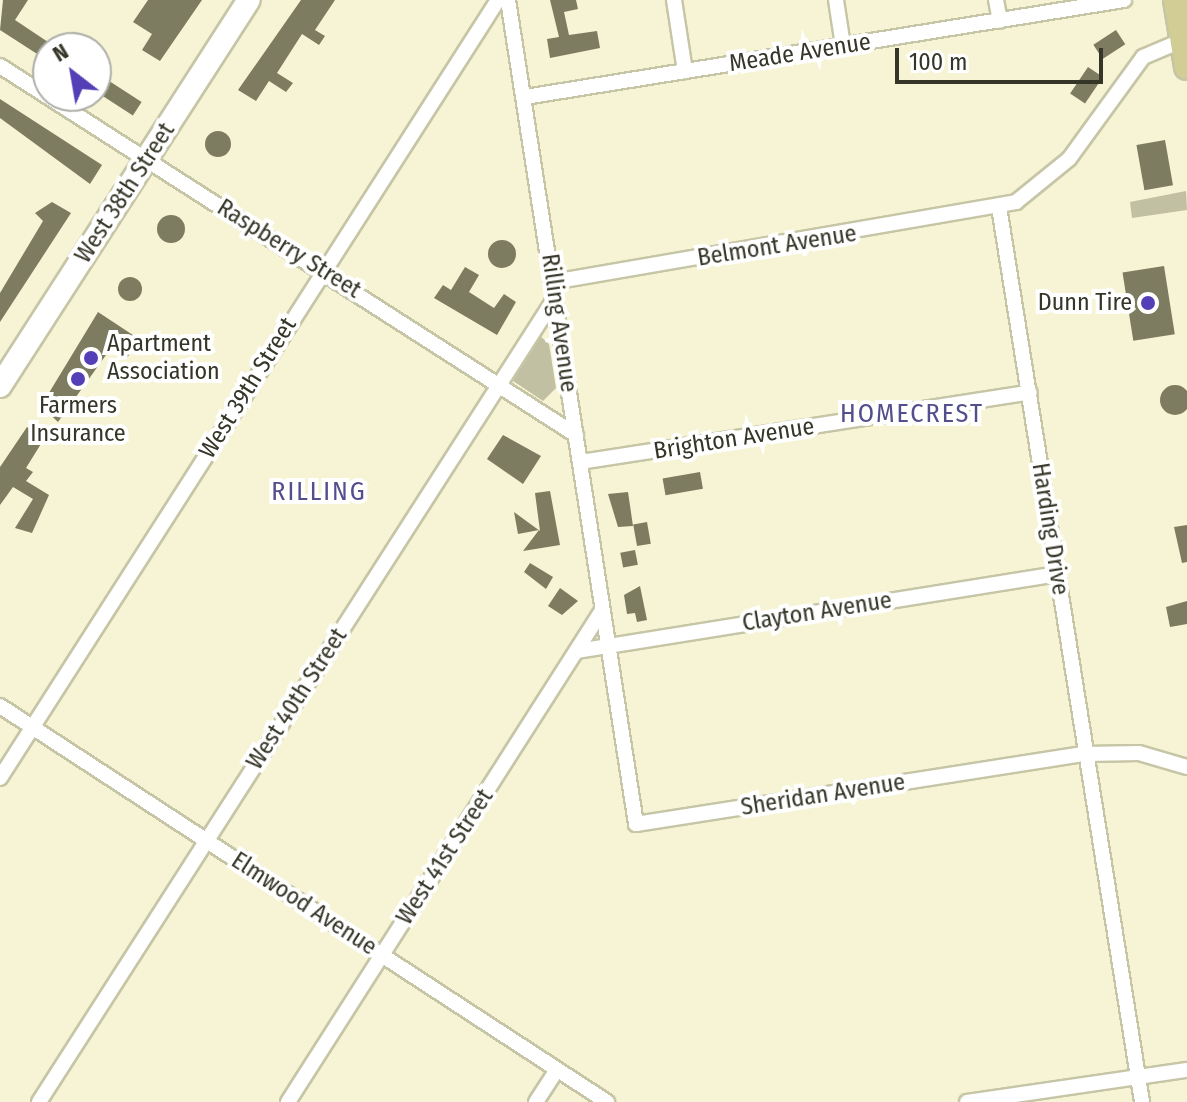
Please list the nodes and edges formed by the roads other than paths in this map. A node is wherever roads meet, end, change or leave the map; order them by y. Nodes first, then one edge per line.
1 (249, 0) edge
2 (498, 0) edge
3 (508, 0) edge
4 (674, 0) edge
5 (836, 0) edge
6 (996, 0) edge
7 (1124, 0) edge
8 (1176, 0) edge
9 (1000, 21) junction
10 (1183, 40) junction
11 (843, 46) junction
12 (0, 66) edge
13 (1187, 67) edge
14 (685, 71) junction
15 (525, 97) junction
16 (147, 160) junction
17 (999, 207) junction
18 (323, 271) junction
19 (553, 282) junction
20 (555, 298) junction
21 (499, 385) junction
22 (0, 386) edge
23 (1030, 392) junction
24 (576, 435) junction
25 (580, 462) junction
26 (1057, 574) junction
27 (601, 612) junction
28 (607, 646) junction
29 (577, 651) junction
30 (0, 706) edge
31 (33, 728) junction
32 (1085, 754) junction
33 (1187, 767) edge
34 (0, 778) edge
35 (205, 841) junction
36 (383, 955) junction
37 (557, 1070) junction
38 (1187, 1070) edge
39 (1138, 1077) junction
40 (39, 1102) edge
41 (288, 1102) edge
42 (536, 1102) edge
43 (607, 1102) edge
44 (967, 1102) edge
45 (1142, 1102) edge

1 - 16 main road, West 38th Street
2 - 18 street, West 39th Street
3 - 15 street, Rilling Avenue
4 - 14 street
5 - 11 street
6 - 9 street
7 - 9 street, Meade Avenue
8 - 10 main road
9 - 11 street, Meade Avenue
10 - 13 main road
10 - 17 street
11 - 14 street, Meade Avenue
12 - 16 street, Raspberry Street
14 - 15 street, Meade Avenue
15 - 19 street, Rilling Avenue
16 - 18 street, Raspberry Street
16 - 22 main road, West 38th Street
17 - 19 street, Belmont Avenue
17 - 23 street, Harding Drive
18 - 21 street, Raspberry Street
18 - 31 street, West 39th Street
19 - 20 street, Rilling Avenue
20 - 21 street, West 40th Street
20 - 24 street, Rilling Avenue
21 - 24 street, Raspberry Street
21 - 35 street, West 40th Street
23 - 25 street, Brighton Avenue
23 - 26 street, Harding Drive
24 - 25 street, Rilling Avenue
25 - 27 street, Rilling Avenue
26 - 28 street, Clayton Avenue
26 - 32 street, Harding Drive
27 - 28 street, Rilling Avenue
27 - 29 street, West 41st Street
28 - 29 street, Clayton Avenue
28 - 32 street, Sheridan Avenue
29 - 36 street, West 41st Street
30 - 31 street, Elmwood Avenue
31 - 34 street, West 39th Street
31 - 35 street, Elmwood Avenue
32 - 33 street, Sheridan Avenue
32 - 39 street, Harding Drive
35 - 36 street, Elmwood Avenue
35 - 40 street, West 40th Street
36 - 37 street, Elmwood Avenue
36 - 41 street, West 41st Street
37 - 42 street
37 - 43 street, Elmwood Avenue
38 - 39 street
39 - 44 street
39 - 45 street, Harding Drive

